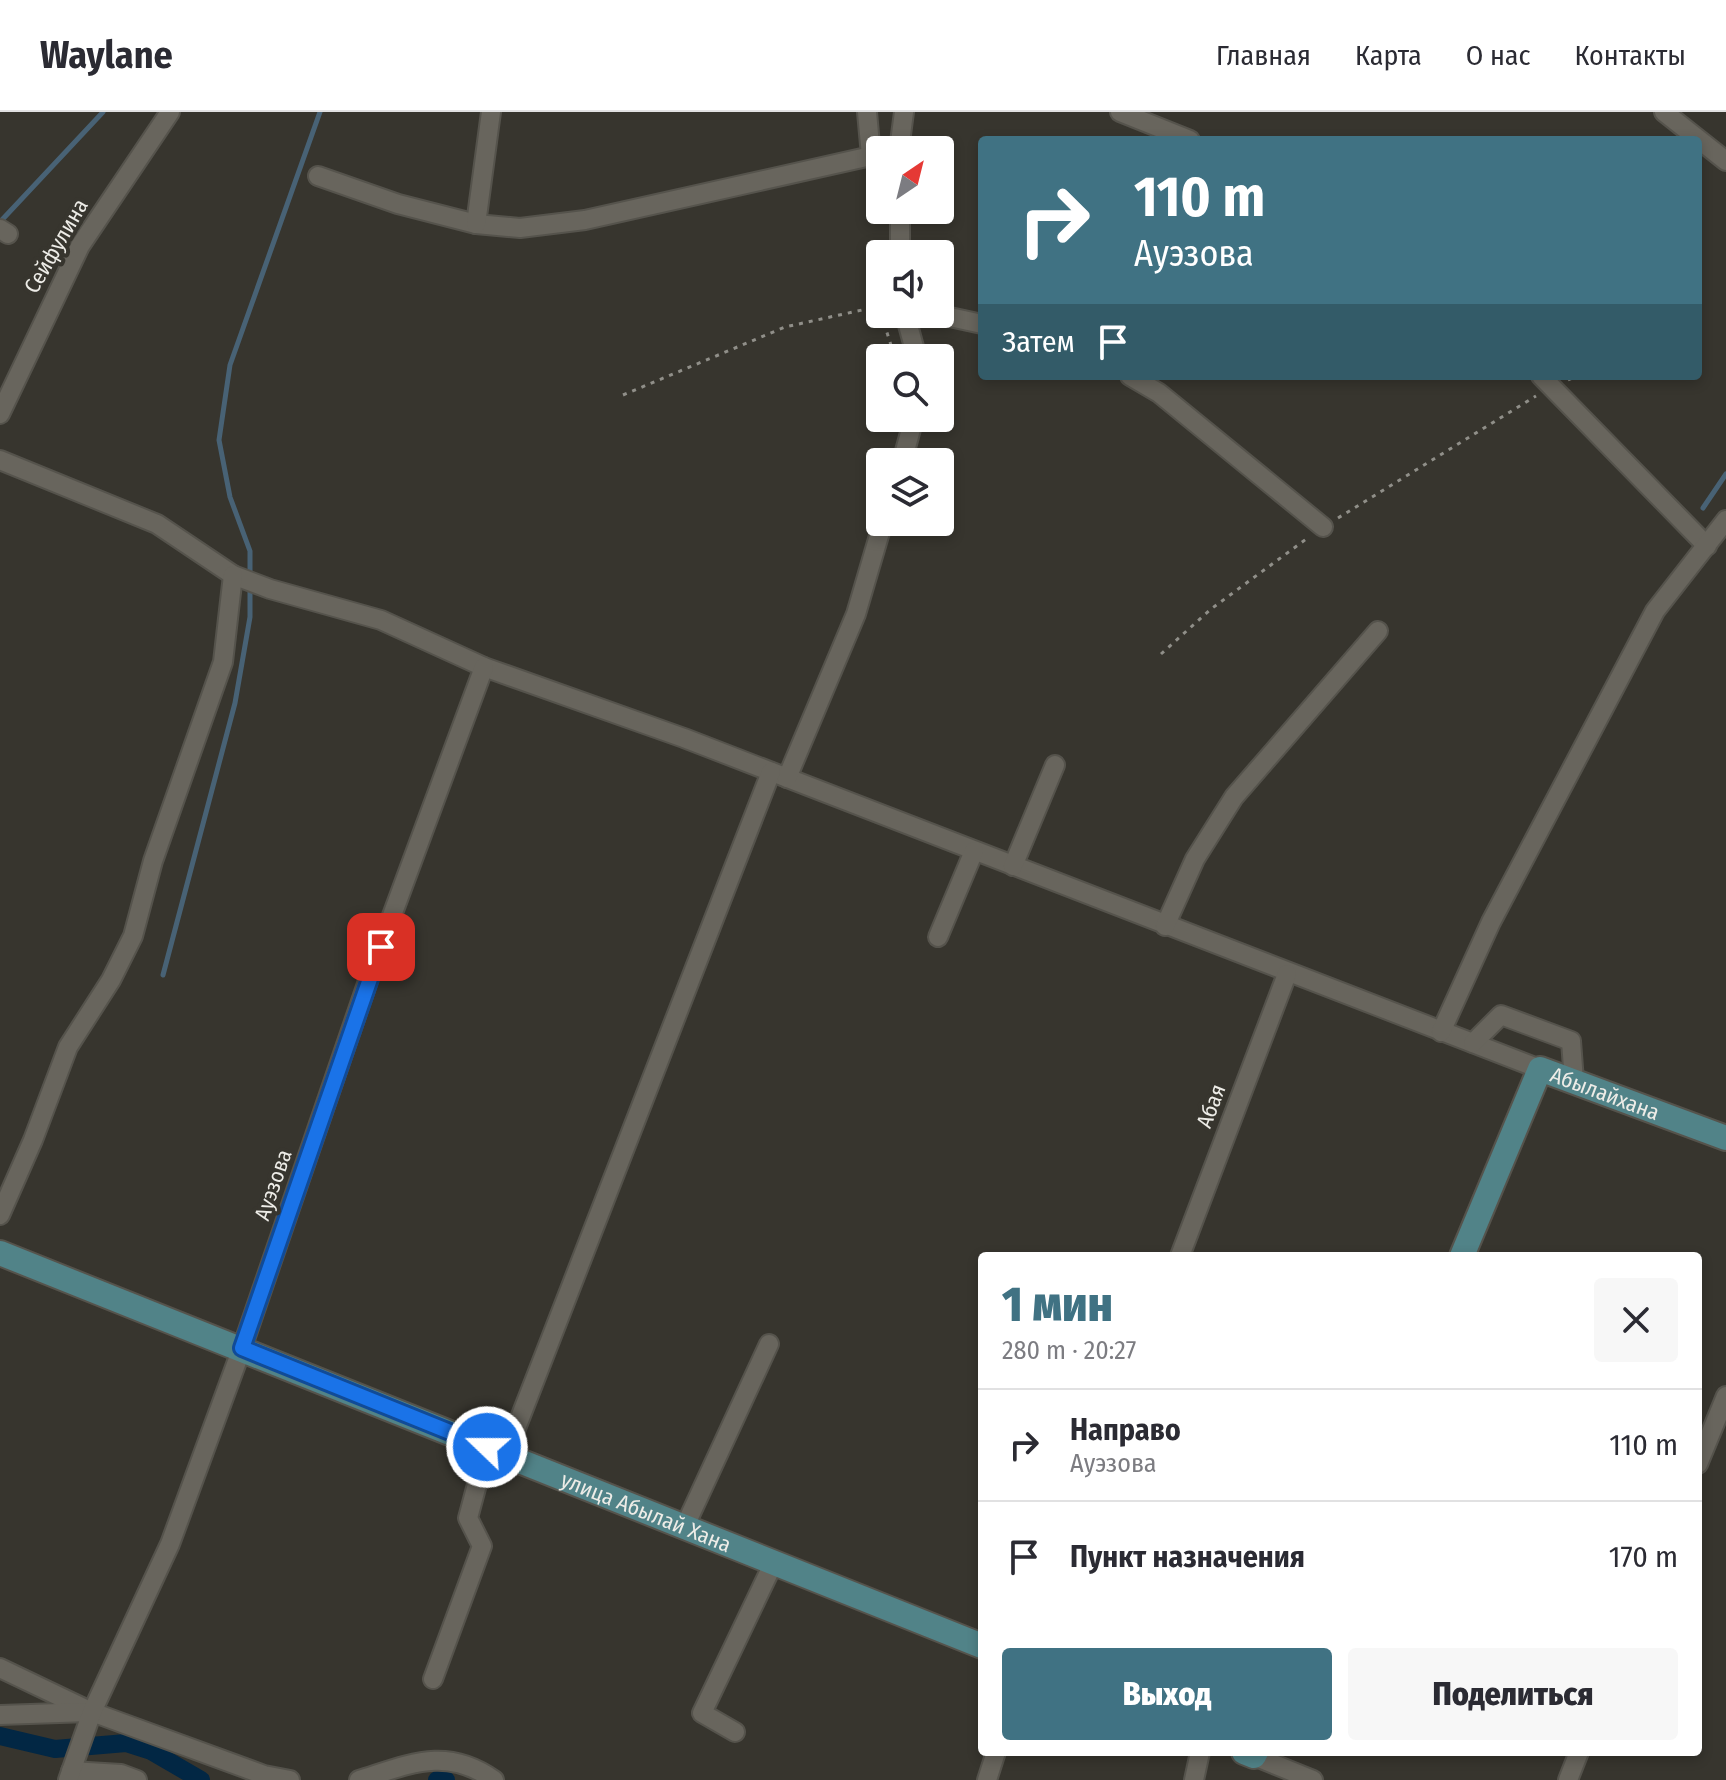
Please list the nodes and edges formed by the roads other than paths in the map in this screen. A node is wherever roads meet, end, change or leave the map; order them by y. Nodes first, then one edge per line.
1 (170, 112) edge
2 (491, 112) edge
3 (867, 112) edge
4 (904, 112) edge
5 (1120, 112) edge
6 (1664, 112) edge
7 (872, 136) edge
8 (900, 136) edge
9 (1180, 136) edge
10 (1694, 136) edge
11 (1702, 142) edge
12 (866, 157) edge
13 (1726, 161) edge
14 (318, 176) dead end
15 (476, 224) junction
16 (954, 318) edge
17 (978, 323) edge
18 (1137, 380) edge
19 (1546, 381) edge
20 (0, 414) edge
21 (0, 460) edge
22 (1726, 520) edge
23 (1323, 527) road end
24 (879, 536) edge
25 (1707, 546) junction
26 (233, 575) junction
27 (1378, 631) dead end
28 (484, 667) junction
29 (1055, 765) dead end
30 (779, 775) junction
31 (974, 851) junction
32 (1013, 866) junction
33 (1165, 926) junction
34 (938, 937) dead end
35 (1287, 974) junction
36 (1441, 1032) junction
37 (1473, 1043) junction
38 (1540, 1069) junction
39 (1574, 1081) junction
40 (1726, 1138) edge
41 (0, 1215) edge
42 (1182, 1252) edge
43 (1464, 1252) edge
44 (0, 1253) edge
45 (769, 1344) dead end
46 (242, 1348) junction
47 (1726, 1396) edge
48 (496, 1450) junction
49 (1702, 1454) edge
50 (685, 1526) junction
51 (774, 1562) junction
52 (978, 1644) edge
53 (0, 1668) edge
54 (433, 1679) dead end
55 (92, 1712) junction
56 (0, 1715) edge
57 (735, 1732) dead end
58 (995, 1756) edge
59 (1199, 1756) edge
60 (1258, 1756) edge
61 (1577, 1756) edge
62 (70, 1774) edge
63 (137, 1780) edge
64 (290, 1780) edge
65 (359, 1780) edge
66 (494, 1780) edge
67 (987, 1780) edge
68 (1194, 1780) edge
69 (1313, 1780) edge
70 (1568, 1780) edge

1 - 20 street, Сейфулина
2 - 15 street
3 - 7 street
4 - 8 street
5 - 9 street
6 - 10 street
11 - 13 street
12 - 15 street
14 - 15 street
16 - 17 street
18 - 23 street
19 - 25 street
21 - 26 street
22 - 25 street
24 - 30 street
25 - 36 street
26 - 28 street
26 - 41 street
27 - 33 street
28 - 30 street
28 - 46 street, Ауэзова
29 - 32 street
30 - 31 street
30 - 48 street
31 - 32 street
31 - 34 street
32 - 33 street
33 - 35 street
35 - 36 street
35 - 42 street, Абая
36 - 37 street
37 - 38 street
37 - 39 street
38 - 39 main road, Абылайхана
38 - 43 main road, Абылайхана
39 - 40 main road, Абылайхана
44 - 46 main road, улица Абылай Хана
45 - 50 street
46 - 48 main road, улица Абылай Хана
46 - 55 street, Ауэзова
47 - 49 street
48 - 50 main road, улица Абылай Хана
48 - 54 street
50 - 51 main road, улица Абылай Хана
51 - 52 main road, улица Абылай Хана
51 - 57 street
53 - 55 street
55 - 56 street
55 - 62 street, Ауэзова
55 - 64 street
58 - 67 street
59 - 68 street
60 - 69 street
61 - 70 street
62 - 63 street
65 - 66 street

